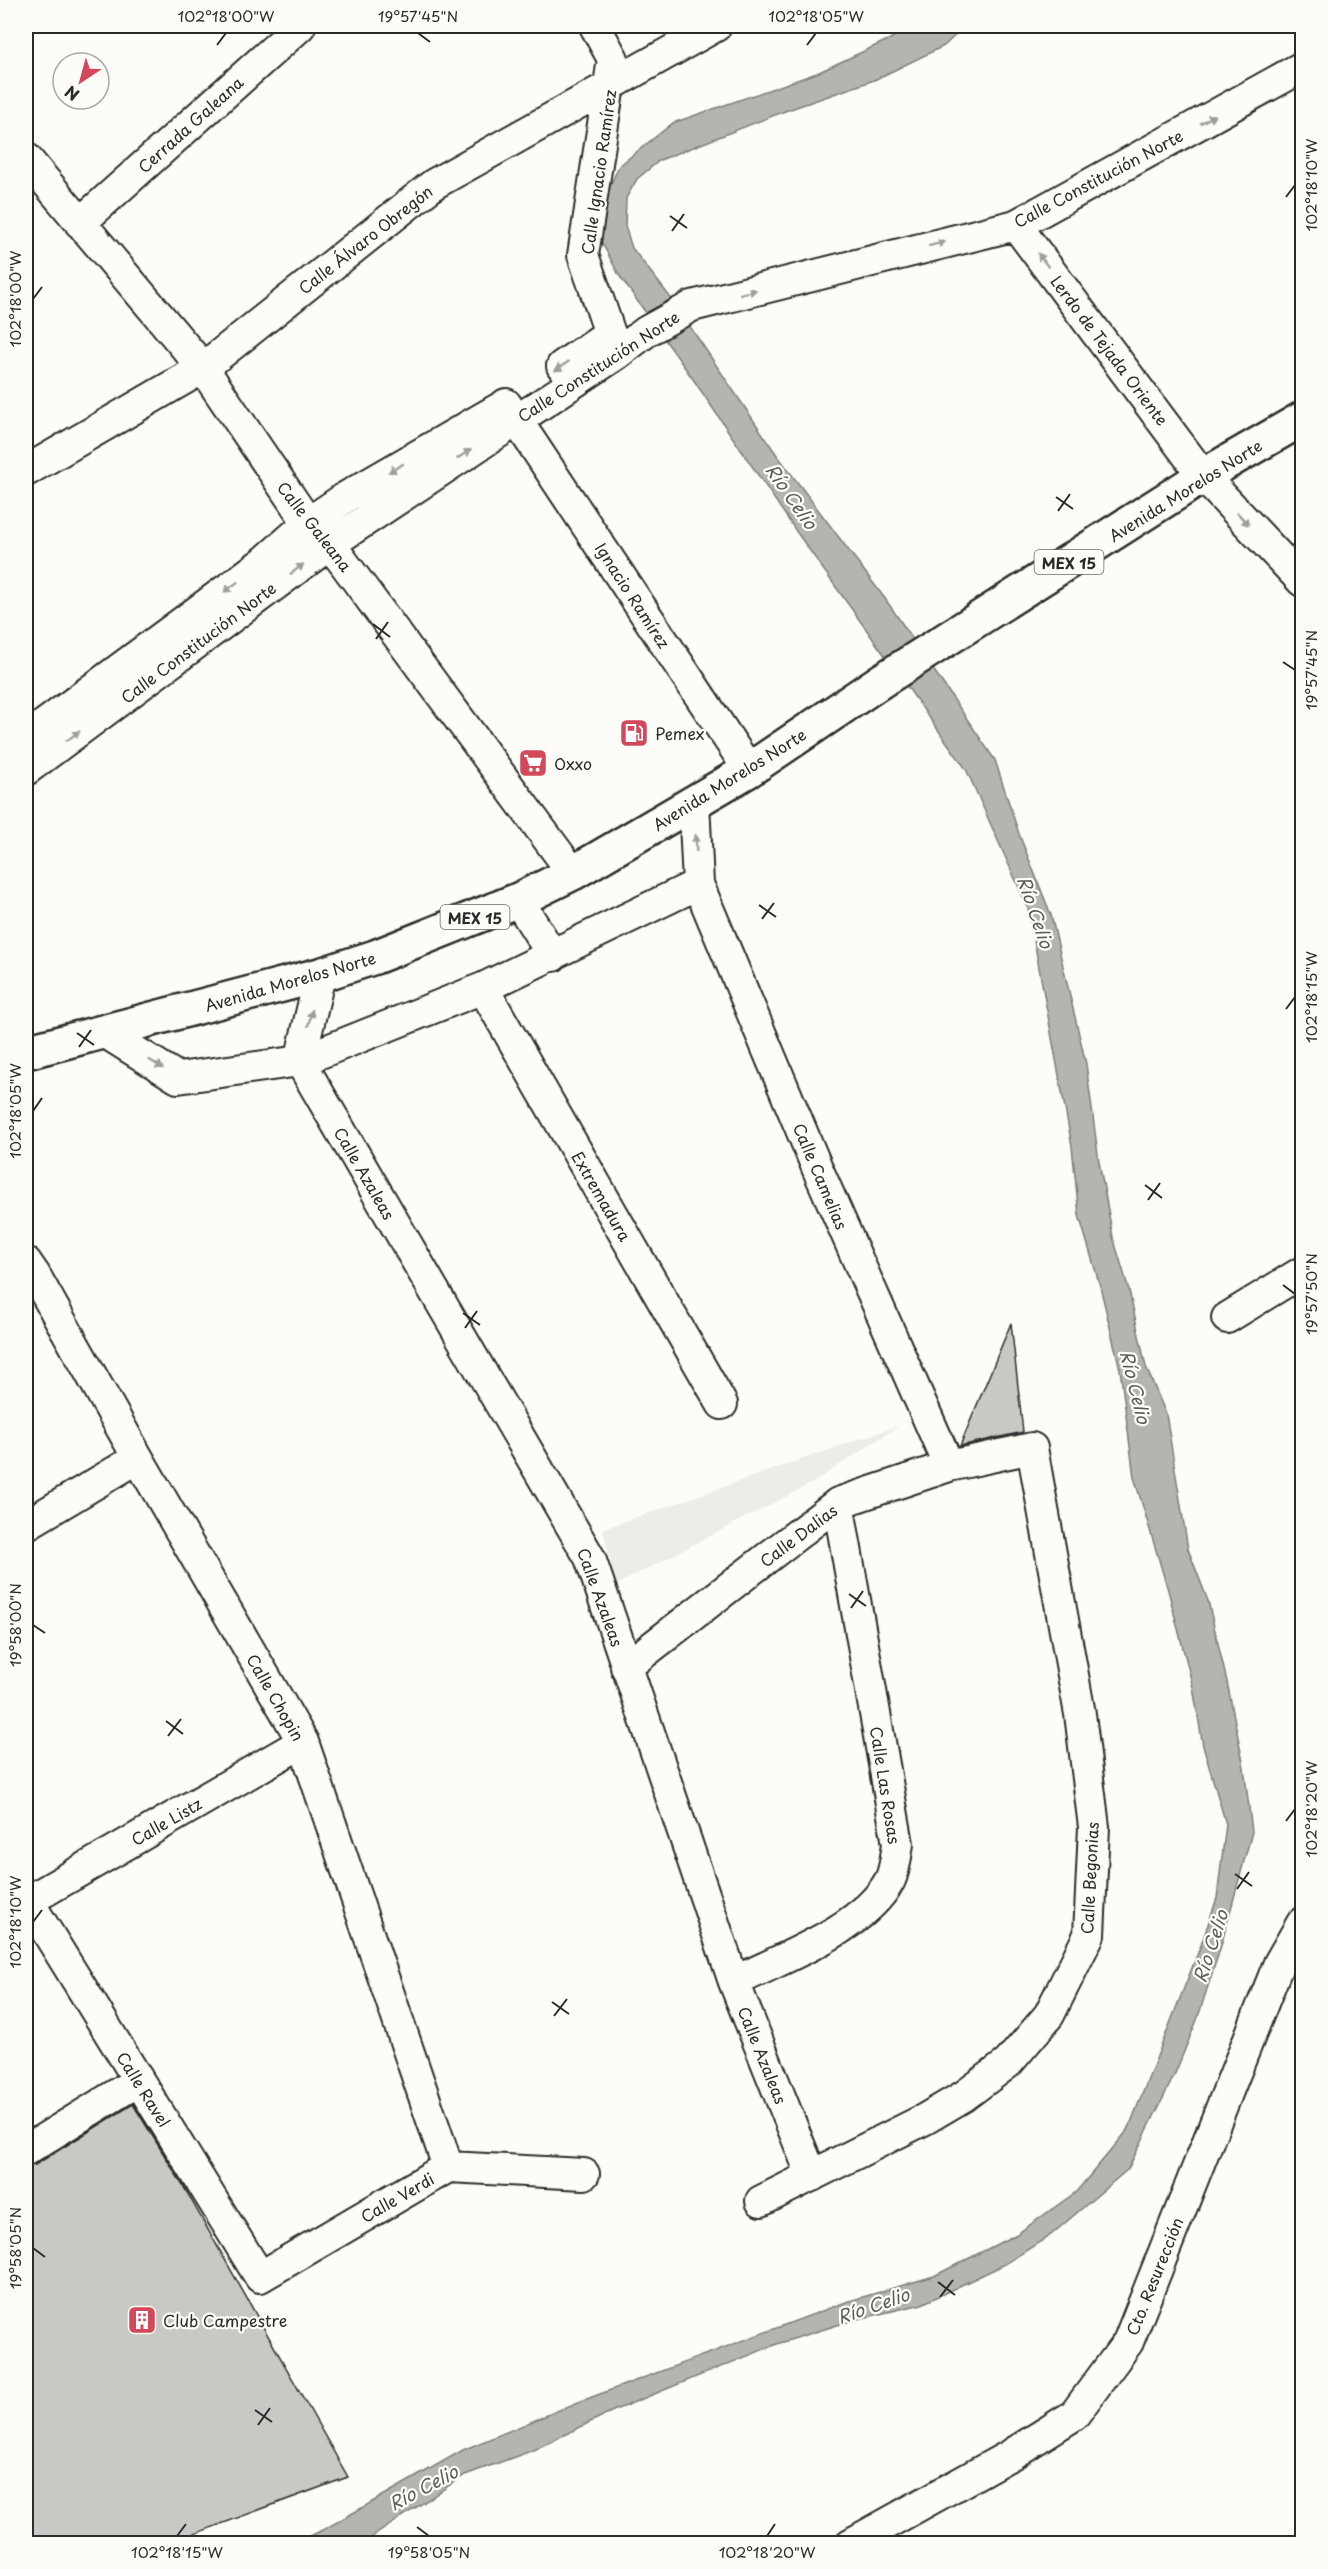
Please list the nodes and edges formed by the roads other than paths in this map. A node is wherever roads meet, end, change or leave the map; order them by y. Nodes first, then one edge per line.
1 (300, 26) edge
2 (596, 26) edge
3 (716, 26) edge
4 (1302, 68) edge
5 (611, 83) junction
6 (26, 158) edge
7 (80, 223) junction
8 (1016, 225) junction
9 (614, 343) junction
10 (203, 368) junction
11 (512, 411) junction
12 (1302, 419) edge
13 (26, 471) edge
14 (1203, 476) junction
15 (308, 523) junction
16 (330, 544) junction
17 (1302, 581) edge
18 (29, 748) edge
19 (749, 770) junction
20 (694, 802) junction
21 (573, 873) junction
22 (698, 884) junction
23 (518, 900) junction
24 (553, 956) junction
25 (320, 975) junction
26 (483, 988) junction
27 (106, 1033) junction
28 (26, 1053) edge
29 (300, 1061) junction
30 (29, 1272) edge
31 (1302, 1272) edge
32 (1227, 1318) dead end
33 (722, 1404) dead end
34 (1032, 1448) joint
35 (138, 1458) junction
36 (950, 1466) junction
37 (838, 1503) junction
38 (26, 1525) edge
39 (627, 1667) junction
40 (303, 1742) junction
41 (30, 1915) edge
42 (1302, 1923) edge
43 (734, 1982) junction
44 (138, 2081) junction
45 (26, 2150) edge
46 (448, 2167) junction
47 (584, 2174) dead end
48 (812, 2176) junction
49 (760, 2201) dead end
50 (260, 2277) joint
51 (850, 2544) edge

1 - 7 street, Cerrada Galeana
2 - 5 street, Calle Ignacio Ramírez
3 - 5 street, Calle Álvaro Obregón
8 -> 4 street, Calle Constitución Norte
5 - 9 street, Calle Ignacio Ramírez
5 - 10 street, Calle Álvaro Obregón
6 - 7 street, Calle Galeana
7 - 10 street, Calle Galeana
9 -> 8 street, Calle Constitución Norte
14 -> 8 street, Lerdo de Tejada Oriente
9 - 11 street, Calle Constitución Norte
10 - 13 street, Calle Álvaro Obregón
10 - 15 street, Calle Galeana
11 -> 15 street, Calle Constitución Norte
16 -> 11 street, Calle Constitución Norte
11 - 19 street, Ignacio Ramírez
12 - 14 main road, Avenida Morelos Norte / MEX 15
14 -> 17 street, Lerdo de Tejada Oriente
14 - 19 main road, Avenida Morelos Norte / MEX 15
15 - 16 street, Calle Galeana
15 -> 18 street, Calle Constitución Norte
18 -> 16 street, Calle Constitución Norte
16 - 21 street, Calle Galeana
19 - 20 main road, Avenida Morelos Norte / MEX 15
20 - 21 main road, Avenida Morelos Norte / MEX 15
22 -> 20 street, Calle Camelias
21 - 23 main road, Avenida Morelos Norte / MEX 15
22 - 24 street
22 - 36 street, Calle Camelias
23 - 24 street
23 - 25 main road, Avenida Morelos Norte / MEX 15
24 - 26 street
25 - 27 main road, Avenida Morelos Norte / MEX 15
29 -> 25 street
26 - 29 street
26 - 33 street, Extremadura
27 - 28 main road, Avenida Morelos Norte / MEX 15
27 -> 29 street
29 - 39 street, Calle Azaleas
30 - 35 street, Calle Chopin
31 - 32 street
34 - 36 street, Calle Dalias
34 - 48 street, Calle Begonias
35 - 38 street
35 - 40 street, Calle Chopin
36 - 37 street, Calle Dalias
37 - 39 street, Calle Dalias
37 - 43 street, Calle Las Rosas
39 - 43 street, Calle Azaleas
40 - 41 street, Calle Listz
40 - 46 street, Calle Chopin
41 - 44 street, Calle Ravel
42 - 51 street, Cto. Resurección
43 - 48 street, Calle Azaleas
44 - 45 street
44 - 50 street, Calle Ravel
46 - 47 street, Calle Verdi
46 - 50 street, Calle Verdi
48 - 49 street, Calle Begonias

